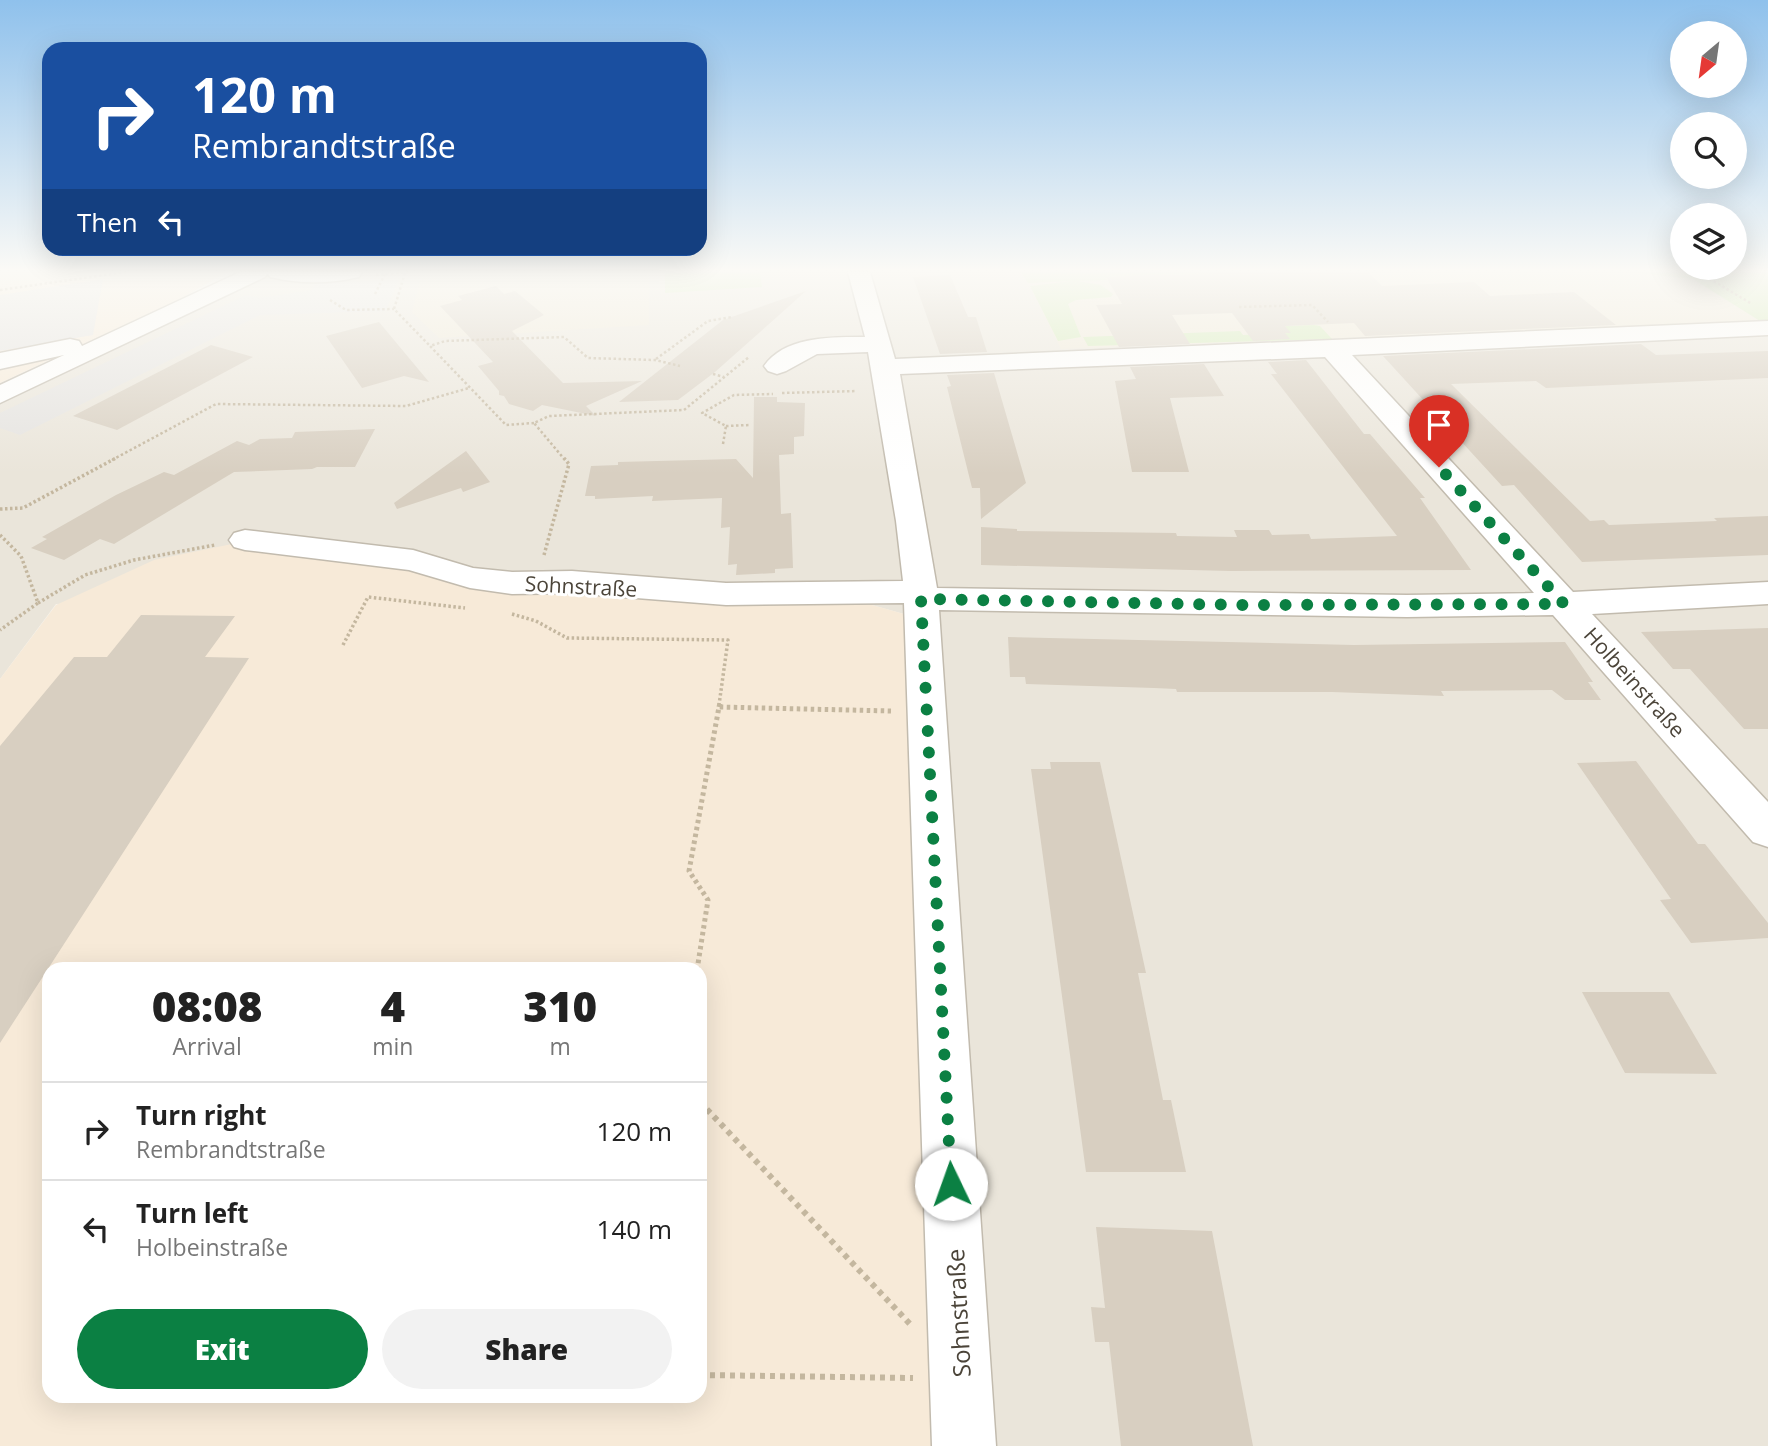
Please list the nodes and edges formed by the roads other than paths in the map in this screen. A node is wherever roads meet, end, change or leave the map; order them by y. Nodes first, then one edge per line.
1 (118, 339) edge
2 (877, 339) edge
3 (1467, 339) edge
4 (100, 348) junction
5 (1342, 349) junction
6 (0, 361) edge
7 (777, 366) dead end
8 (884, 367) junction
9 (0, 395) edge
10 (245, 540) road end
11 (1768, 593) edge
12 (921, 596) junction
13 (1564, 604) junction
14 (1768, 830) edge
15 (964, 1446) edge

1 - 4 street
2 - 8 street, Sohnstraße
3 - 5 street
4 - 6 street
4 - 9 street
5 - 8 street
5 - 13 street, Holbeinstraße
7 - 8 street
8 - 12 street, Sohnstraße
10 - 12 street, Sohnstraße
11 - 13 street
12 - 13 street
12 - 15 street, Sohnstraße
13 - 14 street, Holbeinstraße

